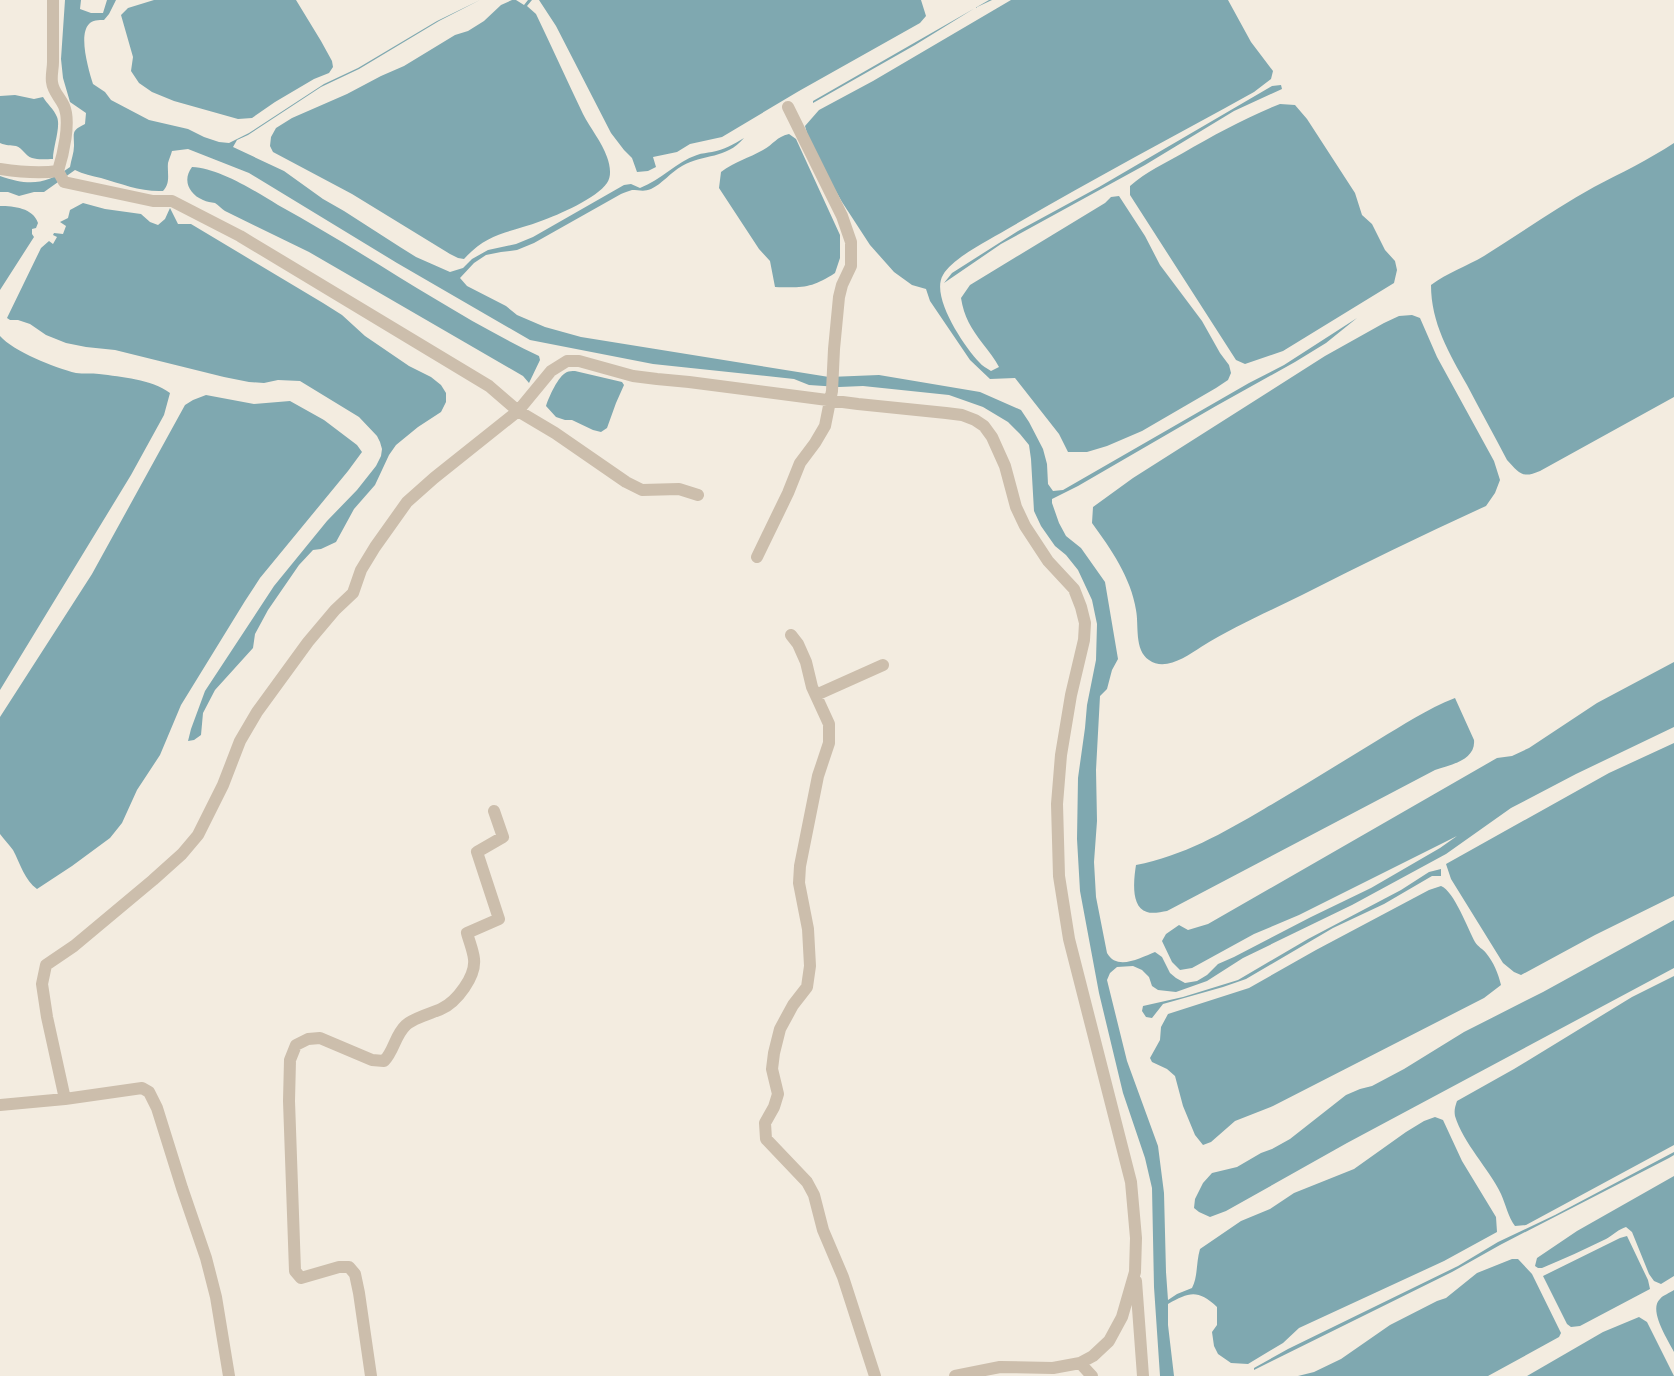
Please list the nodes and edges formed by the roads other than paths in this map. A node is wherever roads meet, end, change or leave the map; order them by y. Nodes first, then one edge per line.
1 (53, 0) edge
2 (788, 107) dead end
3 (0, 169) edge
4 (61, 177) junction
5 (831, 396) junction
6 (518, 410) junction
7 (698, 496) dead end
8 (757, 557) dead end
9 (791, 635) dead end
10 (883, 665) dead end
11 (816, 695) junction
12 (494, 811) dead end
13 (65, 1099) junction
14 (0, 1104) edge
15 (1135, 1272) junction
16 (1080, 1363) junction
17 (229, 1376) edge
18 (371, 1376) edge
19 (875, 1376) edge
20 (955, 1376) edge
21 (1092, 1376) edge
22 (1144, 1376) edge

1 - 4 street
2 - 5 street
3 - 4 street
4 - 6 street
5 - 6 street
5 - 8 street
5 - 15 street
6 - 7 street
6 - 13 street
9 - 11 street
10 - 11 street
11 - 19 street
12 - 18 street
13 - 14 street
13 - 17 street
15 - 16 street
15 - 22 street
16 - 20 street
16 - 21 street

